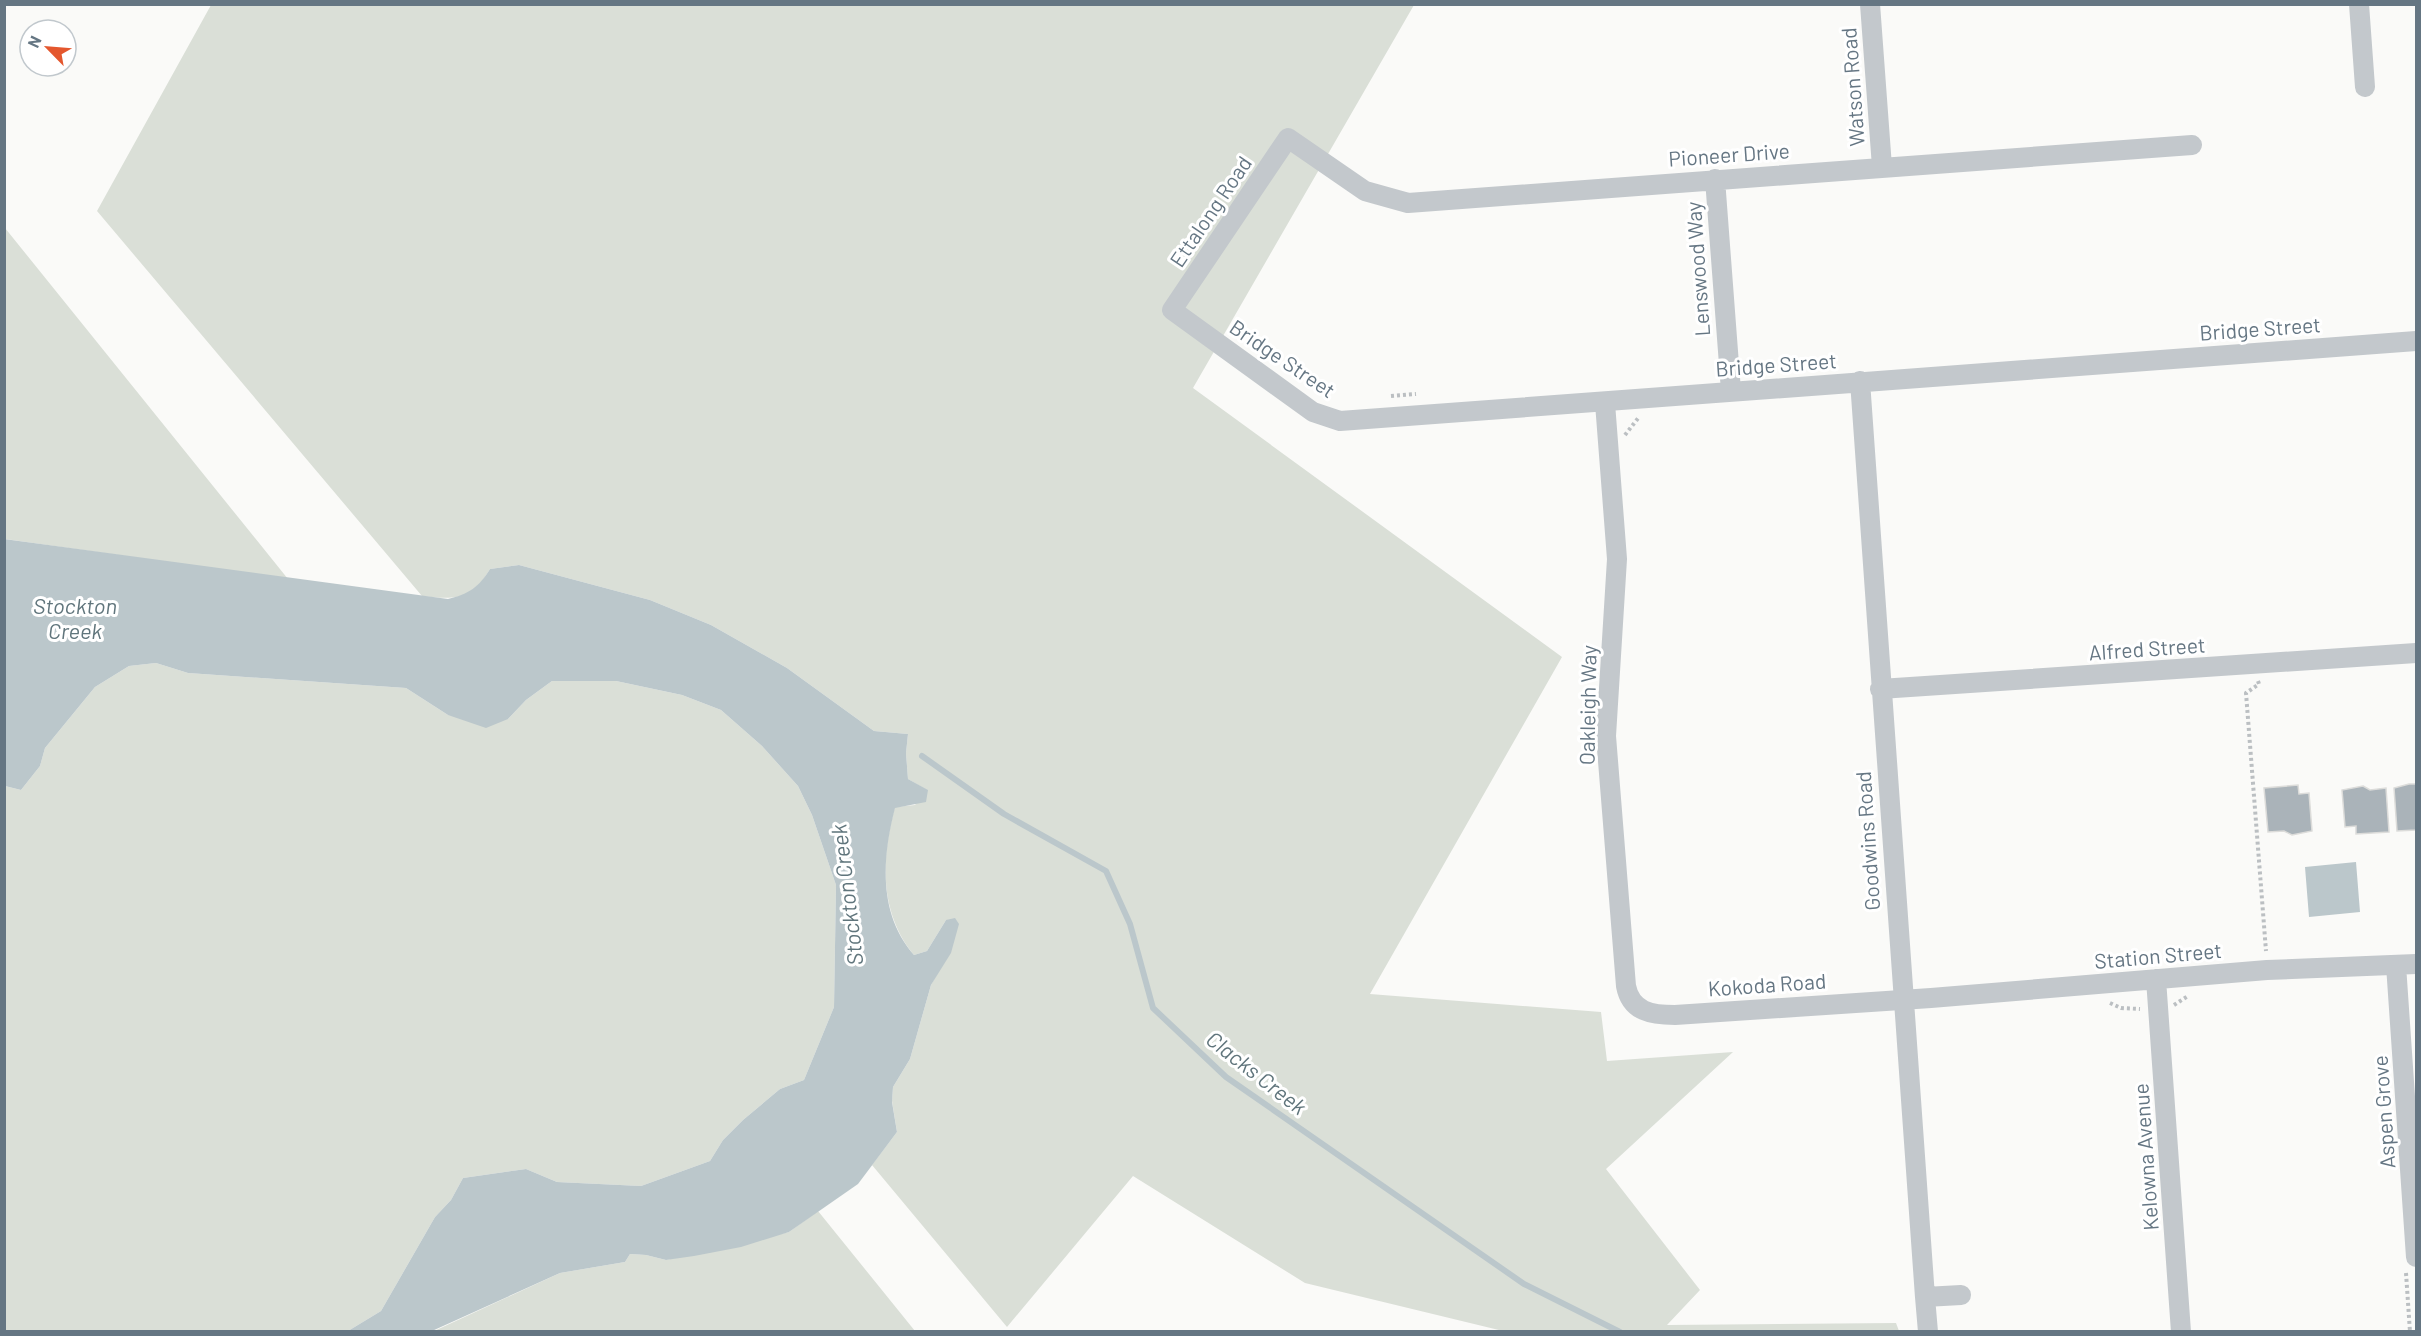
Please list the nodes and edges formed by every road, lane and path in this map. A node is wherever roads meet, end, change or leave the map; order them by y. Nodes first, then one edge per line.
1 (1870, 4) edge
2 (2359, 4) edge
3 (2366, 87) dead end
4 (1288, 138) joint
5 (2192, 145) dead end
6 (1882, 167) junction
7 (1715, 179) junction
8 (1172, 310) joint
9 (2416, 341) edge
10 (1860, 381) junction
11 (1731, 392) junction
12 (1652, 398) junction
13 (1605, 402) junction
14 (1623, 437) dead end
15 (2416, 653) edge
16 (2256, 665) junction
17 (1880, 689) junction
18 (2416, 964) edge
19 (2396, 965) junction
20 (2267, 970) junction
21 (2156, 979) junction
22 (2199, 994) dead end
23 (1904, 1000) junction
24 (2107, 1002) dead end
25 (1635, 1005) joint
26 (2158, 1008) junction
27 (2411, 1259) edge
28 (1961, 1295) dead end
29 (1925, 1297) junction
30 (1928, 1332) edge
31 (2181, 1332) edge
32 (2410, 1332) edge

1 - 6 street, Watson Road
2 - 3 street
4 - 7 street, Pioneer Drive
4 - 8 street, Ettalong Road
5 - 6 street, Pioneer Drive
6 - 7 street, Pioneer Drive
7 - 11 street, Lenswood Way
8 - 13 street, Bridge Street
9 - 10 street, Bridge Street
10 - 11 street, Bridge Street
10 - 17 street, Goodwins Road
11 - 12 street, Bridge Street
12 - 13 street, Bridge Street
12 - 14 path
13 - 25 street, Oakleigh Way
15 - 16 street, Alfred Street
16 - 17 street, Alfred Street
16 - 20 path
17 - 23 street, Goodwins Road
18 - 19 street, Station Street
19 - 20 street, Station Street
19 - 27 street, Aspen Grove
20 - 21 street, Station Street
21 - 23 street, Station Street
21 - 26 street, Kelowna Avenue
22 - 26 path
23 - 25 street, Kokoda Road
23 - 29 street, Goodwins Road
24 - 26 path
26 - 31 street, Kelowna Avenue
27 - 32 path
28 - 29 street
29 - 30 street, Goodwins Road

